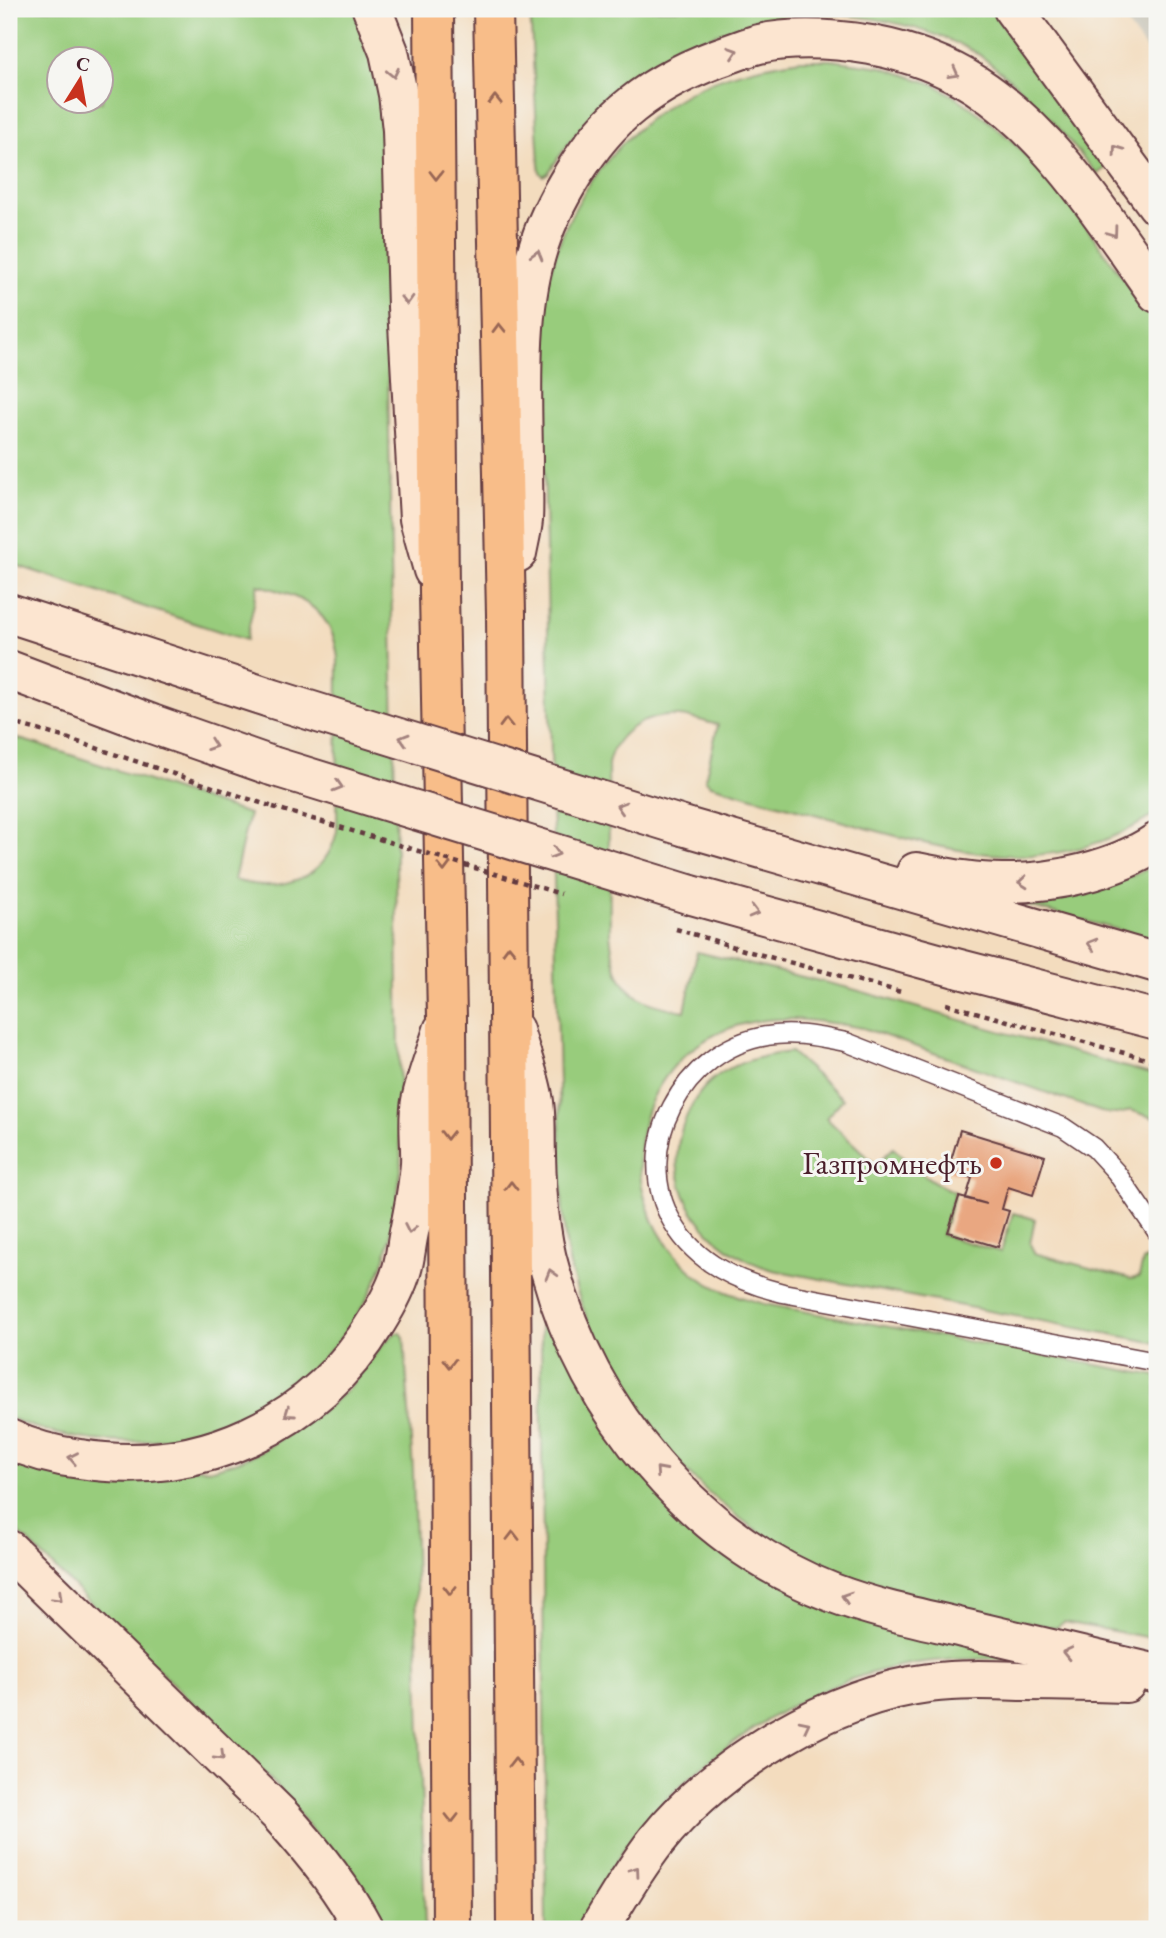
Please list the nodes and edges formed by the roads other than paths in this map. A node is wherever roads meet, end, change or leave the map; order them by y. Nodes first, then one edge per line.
1 (372, 9) edge
2 (434, 9) edge
3 (493, 9) edge
4 (1013, 9) edge
5 (1157, 205) edge
6 (1157, 293) edge
7 (439, 592) junction
8 (9, 596) edge
9 (9, 613) edge
10 (506, 614) junction
11 (9, 670) edge
12 (181, 670) junction
13 (9, 695) edge
14 (152, 724) junction
15 (701, 831) junction
16 (1157, 842) edge
17 (1157, 963) edge
18 (957, 968) junction
19 (447, 1018) junction
20 (510, 1019) junction
21 (1157, 1020) edge
22 (1157, 1034) edge
23 (1157, 1232) edge
24 (1157, 1362) edge
25 (9, 1439) edge
26 (9, 1550) edge
27 (1157, 1674) edge
28 (1157, 1683) edge
29 (364, 1929) edge
30 (452, 1929) edge
31 (516, 1929) edge
32 (599, 1929) edge

1 -> 7 main road
2 -> 7 highway
10 -> 3 highway
5 -> 4 main road
10 -> 6 main road
7 -> 19 highway
8 - 12 main road
9 - 12 main road
20 -> 10 highway
11 - 14 main road
15 -> 12 main road, bridge
13 - 14 main road
14 -> 18 main road, bridge
16 -> 15 main road
17 -> 15 main road
18 - 21 main road
18 - 22 main road
19 -> 25 main road
19 -> 30 highway
27 -> 20 main road
31 -> 20 highway
23 - 24 lane
26 -> 29 main road
32 -> 28 main road

